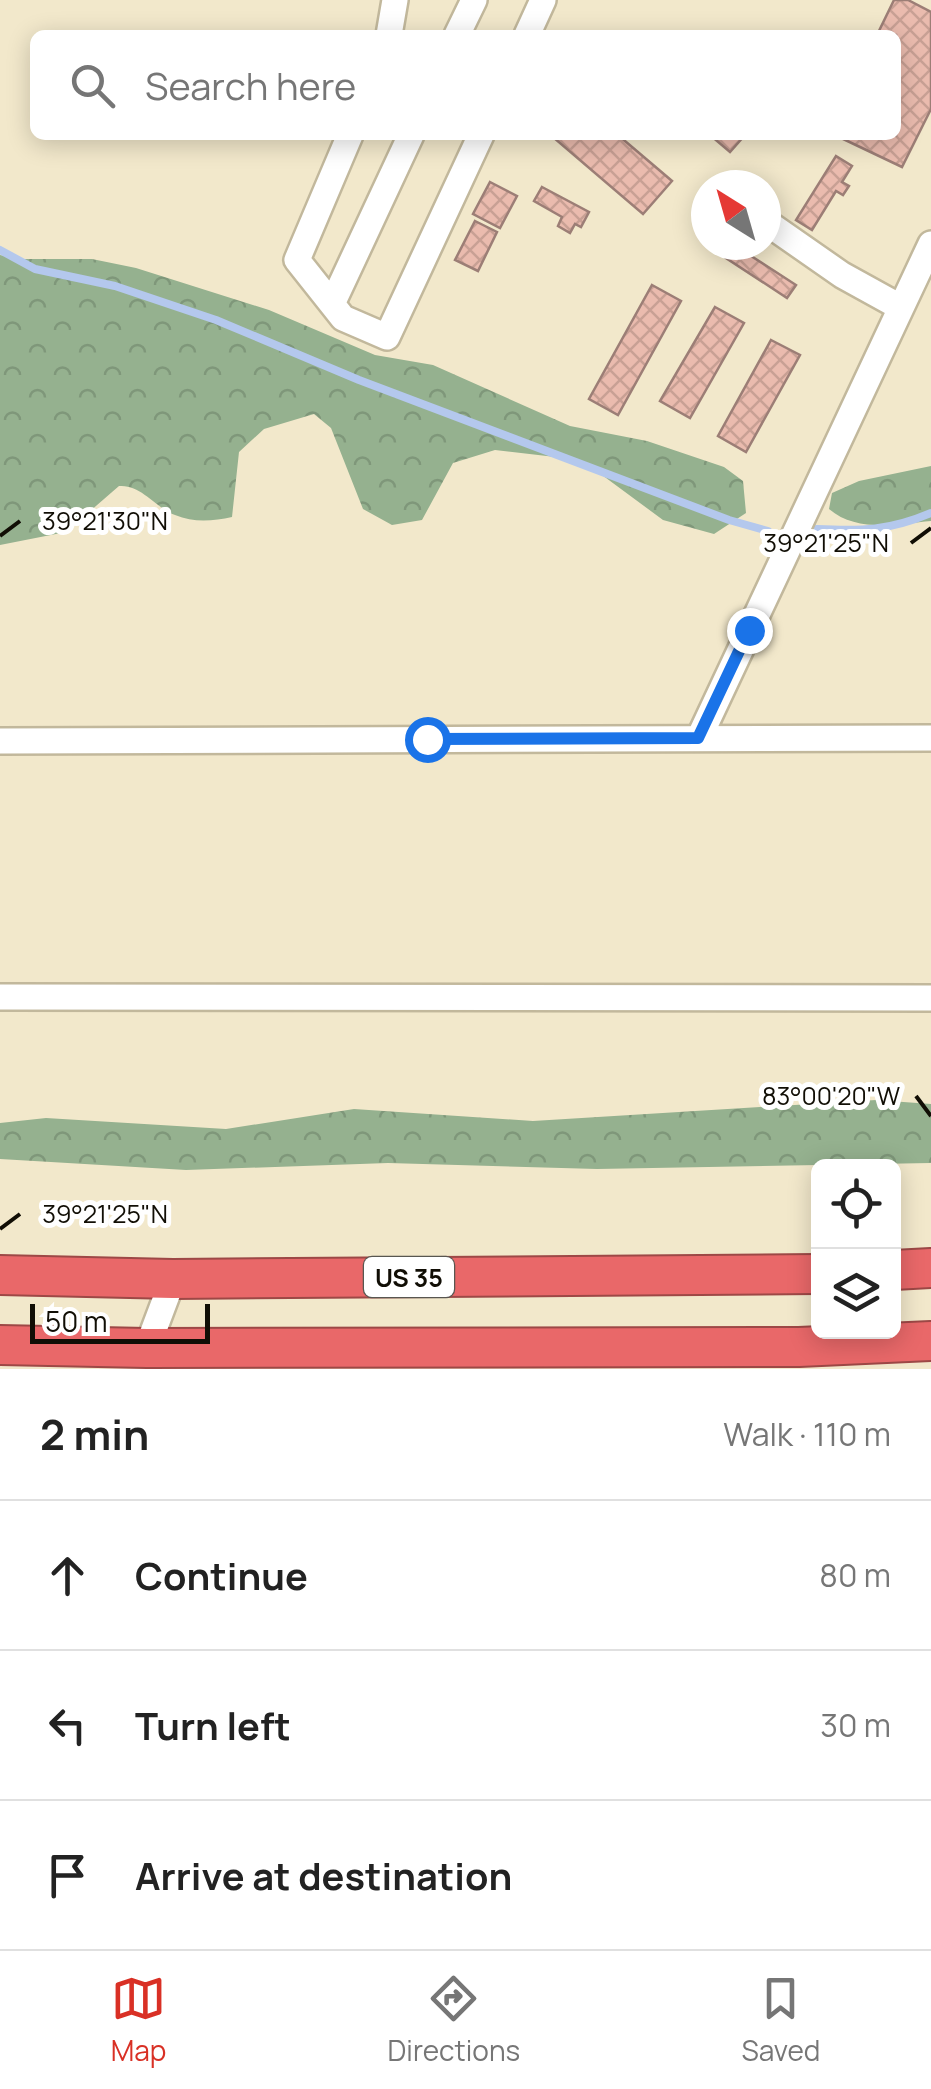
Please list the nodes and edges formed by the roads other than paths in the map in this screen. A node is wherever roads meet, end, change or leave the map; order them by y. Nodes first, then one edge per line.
1 (396, 0) edge
2 (474, 0) edge
3 (539, 2) edge
4 (390, 30) edge
5 (460, 30) edge
6 (529, 30) edge
7 (348, 140) edge
8 (409, 140) edge
9 (479, 140) edge
10 (781, 232) edge
11 (931, 244) edge
12 (332, 302) junction
13 (900, 307) junction
14 (698, 738) junction
15 (931, 738) edge
16 (0, 742) edge
17 (0, 996) edge
18 (931, 998) edge
19 (931, 1268) edge
20 (901, 1270) edge
21 (811, 1274) edge
22 (0, 1275) edge
23 (173, 1278) junction
24 (931, 1340) edge
25 (0, 1345) edge
26 (147, 1348) junction

1 - 4 street
2 - 5 street
3 - 6 street
7 - 12 street
8 - 12 street
9 - 12 street
10 - 13 street
11 - 13 street
13 - 14 street
14 - 15 street
14 - 16 street
17 - 18 street
19 - 20 highway
21 - 23 highway, US 35
22 - 23 highway, US 35
23 - 26 street
24 - 26 highway
25 - 26 highway

